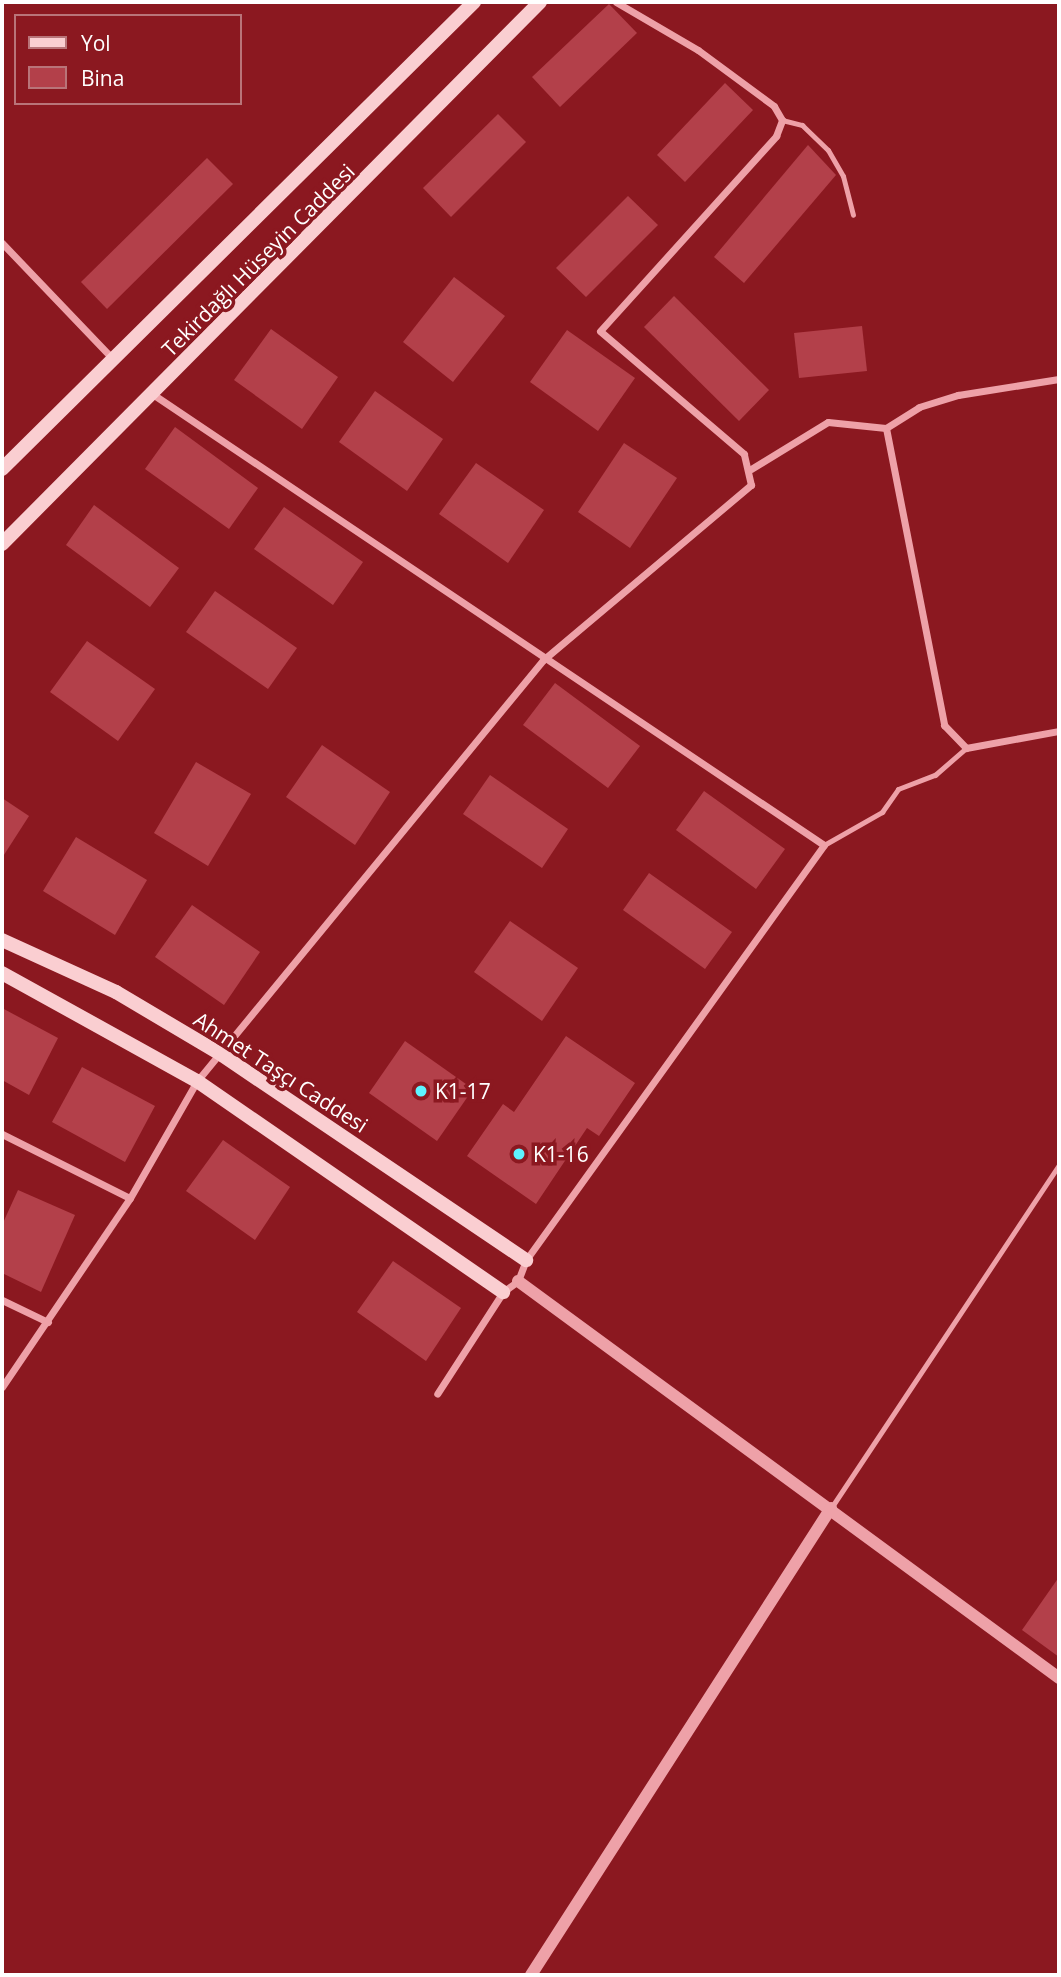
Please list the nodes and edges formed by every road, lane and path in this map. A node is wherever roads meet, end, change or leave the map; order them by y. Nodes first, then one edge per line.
1 (474, 2) edge
2 (540, 2) edge
3 (616, 2) edge
4 (782, 120) junction
5 (853, 215) dead end
6 (2, 243) edge
7 (112, 358) junction
8 (1059, 379) edge
9 (154, 395) junction
10 (886, 428) junction
11 (2, 468) edge
12 (751, 469) junction
13 (2, 544) edge
14 (543, 660) junction
15 (1059, 731) edge
16 (966, 748) junction
17 (824, 845) junction
18 (2, 940) edge
19 (2, 973) edge
20 (222, 1055) junction
21 (197, 1081) junction
22 (2, 1134) edge
23 (1059, 1165) edge
24 (130, 1198) junction
25 (526, 1260) junction
26 (518, 1281) junction
27 (502, 1292) junction
28 (2, 1300) edge
29 (47, 1322) junction
30 (2, 1387) edge
31 (437, 1394) dead end
32 (831, 1508) junction
33 (1059, 1678) edge
34 (531, 1975) edge

1 - 7 main road
2 - 9 main road, Tekirdağlı Hüseyin Caddesi
3 - 4 street
4 - 5 lane
4 - 12 street
6 - 7 street
7 - 11 main road
8 - 10 street
9 - 13 main road, Tekirdağlı Hüseyin Caddesi
9 - 14 street
10 - 12 street
10 - 16 street
12 - 14 street
14 - 17 street
14 - 20 street
15 - 16 street
16 - 17 lane
17 - 25 street
18 - 20 main road, Ahmet Taşçı Caddesi
19 - 21 main road
20 - 21 street
20 - 25 main road, Ahmet Taşçı Caddesi
21 - 24 street
21 - 27 main road
22 - 24 street
23 - 32 lane
24 - 29 street
25 - 26 street
26 - 27 street
26 - 32 street
27 - 31 street
28 - 29 street
29 - 30 street
32 - 33 street
32 - 34 street

